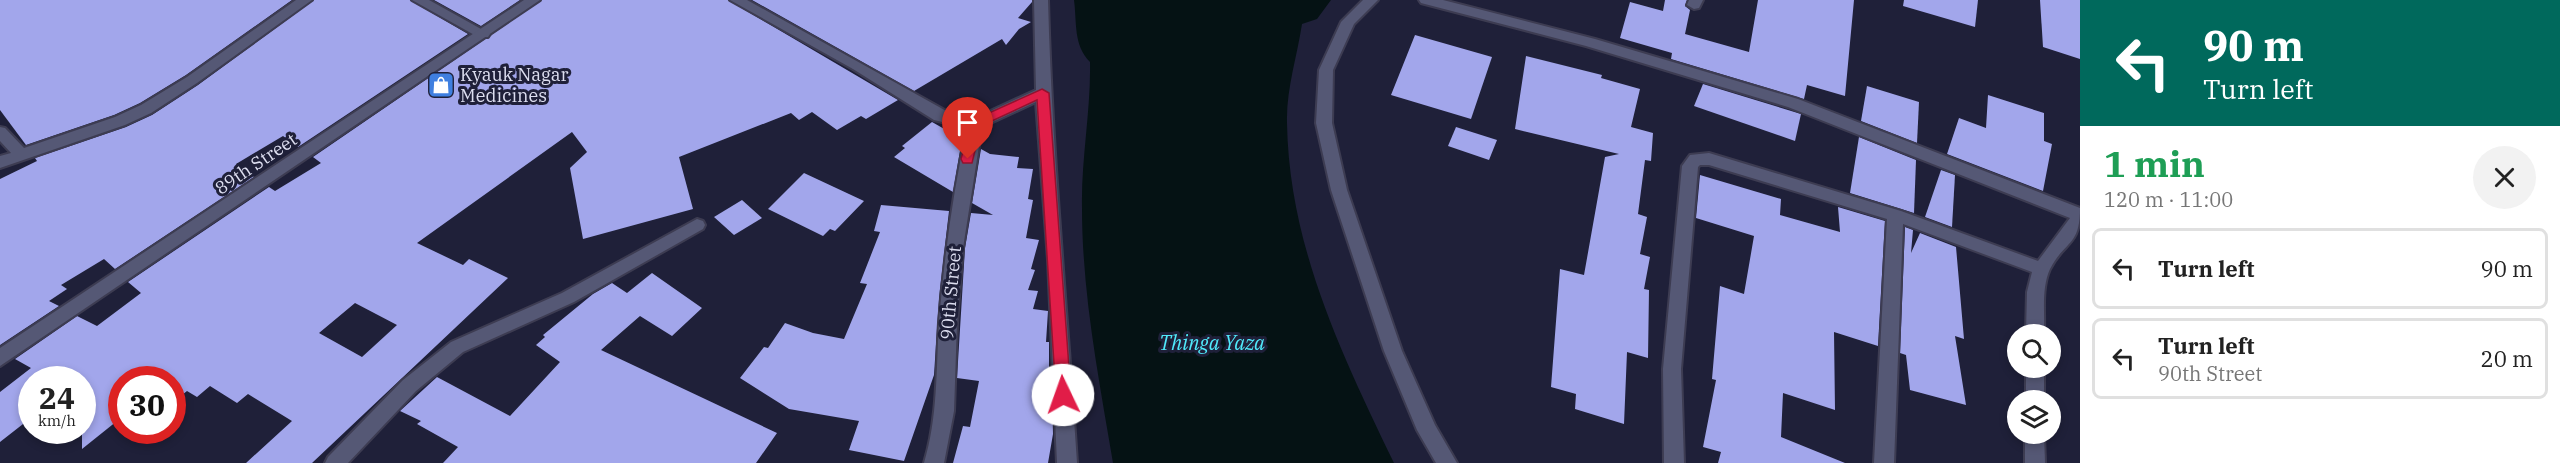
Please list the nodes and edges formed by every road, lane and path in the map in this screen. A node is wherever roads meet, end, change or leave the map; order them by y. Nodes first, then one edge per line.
1 (304, 0) edge
2 (419, 0) edge
3 (533, 0) edge
4 (737, 0) edge
5 (1041, 0) edge
6 (1371, 0) edge
7 (1426, 0) edge
8 (483, 34) junction
9 (1042, 93) junction
10 (975, 124) junction
11 (0, 132) edge
12 (21, 154) junction
13 (0, 162) edge
14 (1895, 215) junction
15 (2080, 215) edge
16 (697, 225) dead end
17 (2042, 268) junction
18 (2035, 324) edge
19 (0, 358) edge
20 (2035, 444) edge
21 (335, 463) edge
22 (934, 463) edge
23 (1067, 463) edge
24 (1447, 463) edge
25 (1674, 463) edge
26 (1884, 463) edge
27 (2035, 463) edge

1 - 12 street
2 - 8 street
3 - 8 street, 89th Street
4 - 10 street
5 - 9 street
6 - 24 street
7 - 15 street
8 - 19 street, 89th Street
9 - 10 street
9 - 23 street
10 - 22 street, 90th Street
11 - 12 street
12 - 13 street
14 - 17 street
14 - 25 street
14 - 26 street
15 - 17 street
16 - 21 street
17 - 18 street
20 - 27 street

